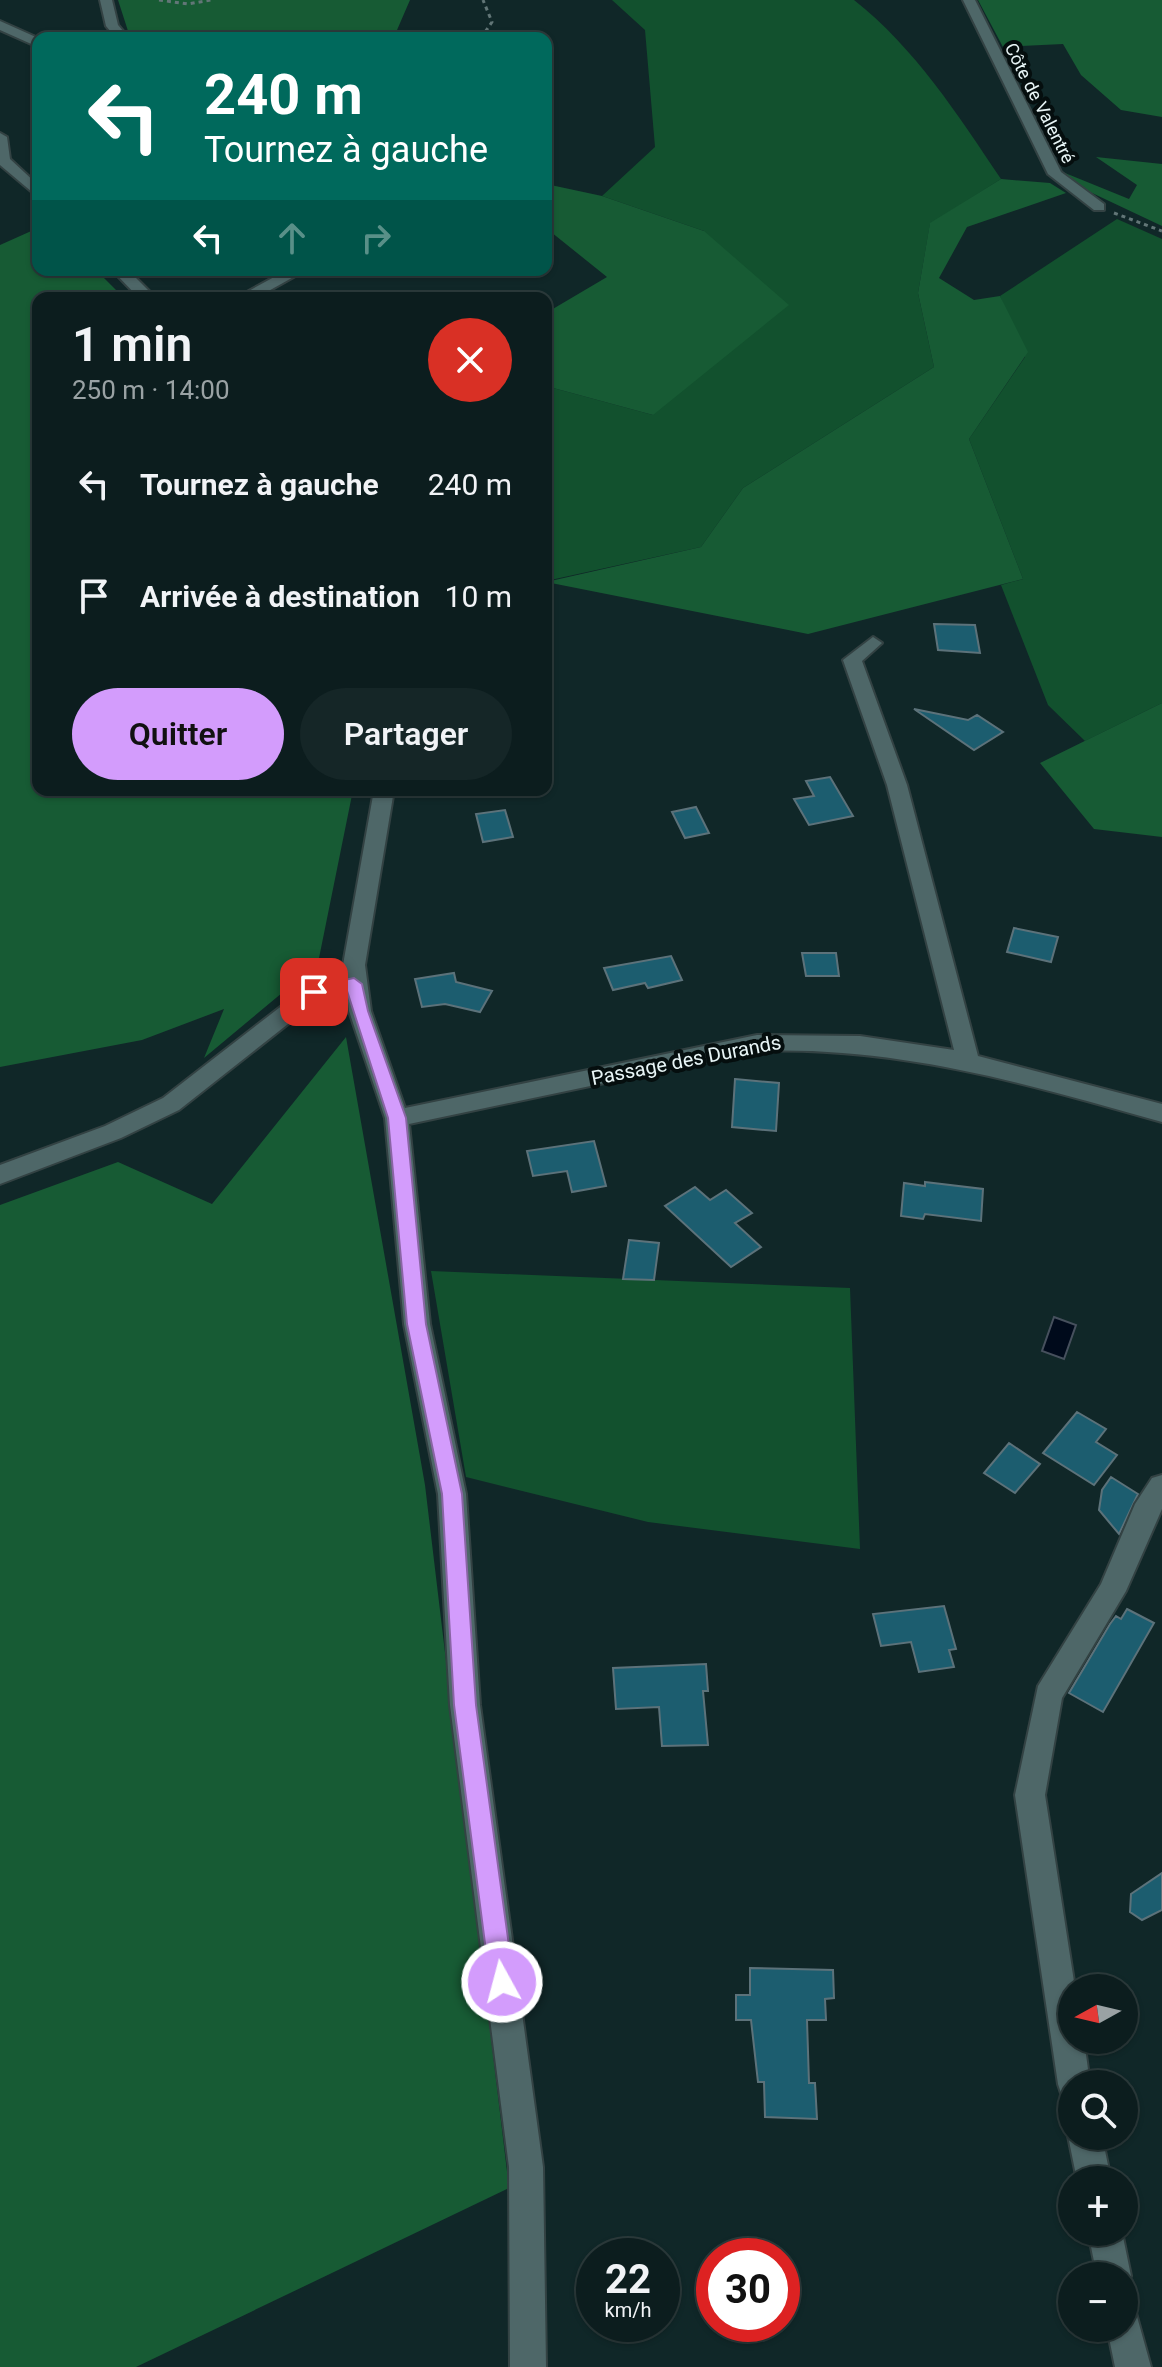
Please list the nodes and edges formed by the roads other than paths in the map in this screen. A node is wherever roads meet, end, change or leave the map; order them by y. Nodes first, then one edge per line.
1 (106, 0) edge
2 (969, 0) edge
3 (0, 25) edge
4 (118, 32) edge
5 (32, 40) edge
6 (0, 137) edge
7 (32, 187) edge
8 (1099, 207) road end
9 (125, 276) edge
10 (287, 276) edge
11 (142, 292) edge
12 (256, 292) edge
13 (873, 643) dead end
14 (383, 796) edge
15 (354, 984) junction
16 (968, 1060) junction
17 (1162, 1113) edge
18 (397, 1118) junction
19 (0, 1175) edge
20 (1162, 1486) edge
21 (1072, 2070) edge
22 (1128, 2342) edge
23 (528, 2367) edge
24 (1133, 2367) edge

1 - 4 street
2 - 8 street, Côte de Valentré
3 - 5 street
6 - 7 street
9 - 11 street
10 - 12 street
13 - 16 street
14 - 15 street
15 - 18 street
15 - 19 street
16 - 17 street, Passage des Durands
16 - 18 street, Passage des Durands
18 - 23 street
20 - 21 street
22 - 24 street

